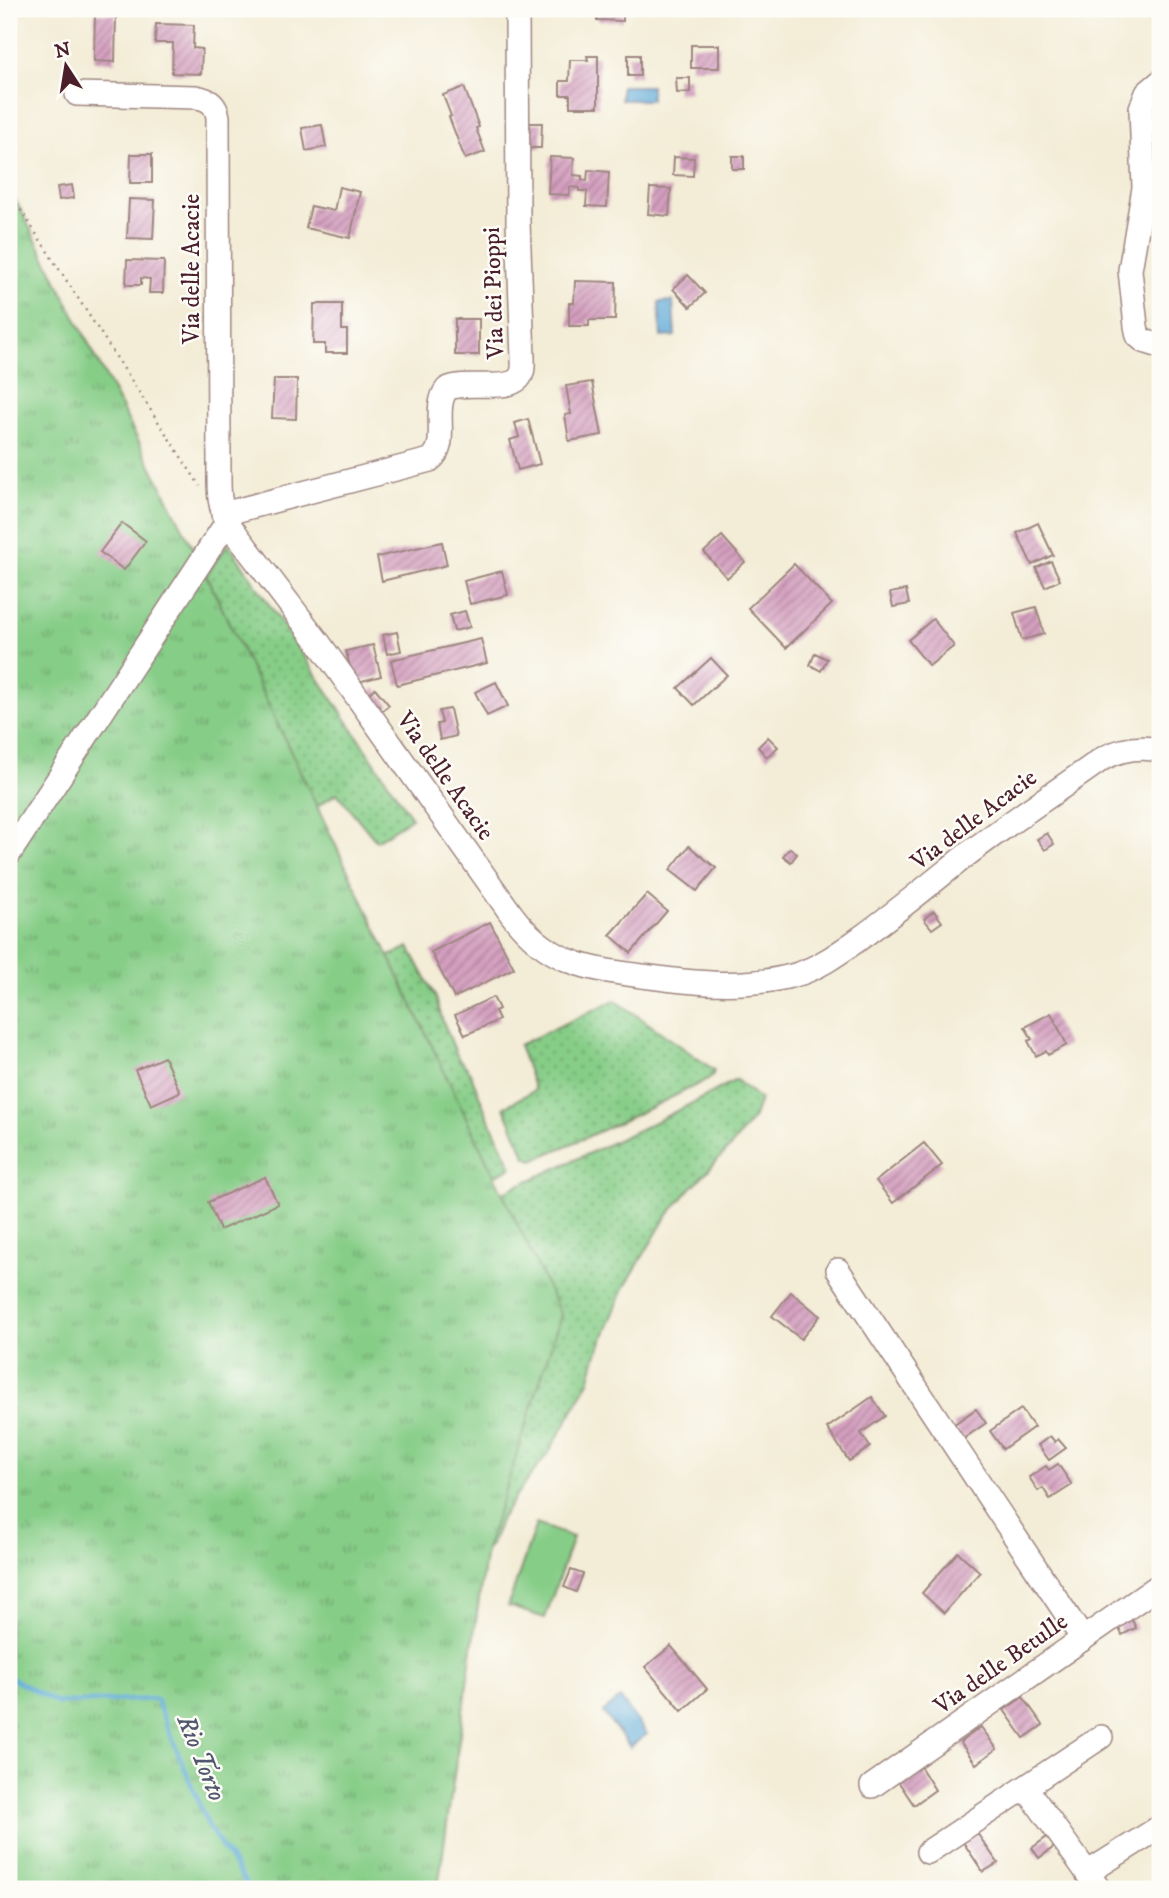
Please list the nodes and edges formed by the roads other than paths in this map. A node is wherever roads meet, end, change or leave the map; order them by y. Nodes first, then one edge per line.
1 (517, 9) edge
2 (1160, 82) edge
3 (77, 94) dead end
4 (1160, 346) edge
5 (225, 518) junction
6 (1160, 750) edge
7 (9, 853) edge
8 (838, 1270) dead end
9 (1160, 1585) edge
10 (1083, 1639) junction
11 (1101, 1737) dead end
12 (872, 1786) dead end
13 (1026, 1788) junction
14 (1160, 1828) edge
15 (928, 1852) dead end
16 (1093, 1881) edge

1 - 5 street, Via dei Pioppi
2 - 4 street
3 - 5 street, Via delle Acacie
5 - 6 street, Via delle Acacie
5 - 7 street
8 - 10 street
9 - 10 street, Via delle Betulle
10 - 12 street, Via delle Betulle
11 - 13 street
13 - 15 street
13 - 16 street
14 - 16 street

